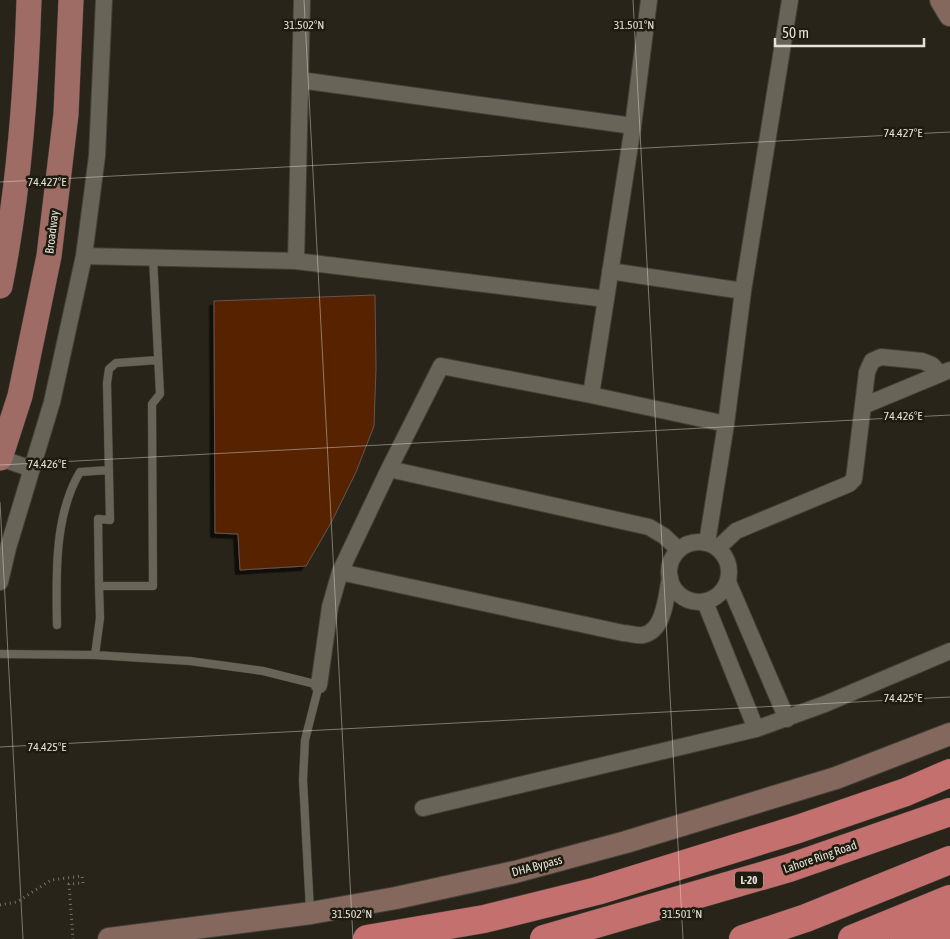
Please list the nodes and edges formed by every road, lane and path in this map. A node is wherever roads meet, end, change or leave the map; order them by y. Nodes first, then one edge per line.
1 (29, 0) edge
2 (71, 0) edge
3 (104, 0) edge
4 (302, 0) edge
5 (648, 0) edge
6 (790, 0) edge
7 (941, 0) edge
8 (950, 15) edge
9 (300, 80) junction
10 (634, 126) junction
11 (84, 256) junction
12 (153, 258) junction
13 (296, 261) junction
14 (610, 271) junction
15 (0, 286) edge
16 (743, 291) junction
17 (606, 299) junction
18 (158, 360) junction
19 (945, 372) edge
20 (591, 394) junction
21 (863, 406) junction
22 (726, 424) junction
23 (0, 458) edge
24 (32, 469) junction
25 (388, 469) junction
26 (109, 470) junction
27 (712, 545) junction
28 (679, 550) junction
29 (340, 572) junction
30 (670, 578) junction
31 (0, 582) edge
32 (728, 582) junction
33 (99, 586) junction
34 (705, 602) junction
35 (57, 626) dead end
36 (950, 651) edge
37 (0, 654) edge
38 (95, 655) junction
39 (319, 685) junction
40 (787, 719) junction
41 (756, 729) junction
42 (950, 734) edge
43 (950, 773) edge
44 (424, 808) dead end
45 (950, 812) edge
46 (950, 860) edge
47 (950, 899) edge
48 (0, 905) edge
49 (310, 913) junction
50 (950, 928) edge
51 (74, 939) edge
52 (109, 939) edge
53 (367, 939) edge
54 (544, 939) edge
55 (743, 939) edge
56 (852, 939) edge
57 (904, 939) edge

1 - 15 main road
2 - 23 main road, Broadway
3 - 11 street
4 - 9 street
5 - 10 street
6 - 16 street
7 - 8 main road
9 - 10 street
9 - 13 street
10 - 14 street
11 - 12 street
11 - 24 street
12 - 13 street
12 - 18 lane
13 - 17 street
14 - 16 street
14 - 17 street
16 - 22 street
17 - 20 street
18 - 26 lane
18 - 33 lane
19 - 21 street
19 - 21 street
20 - 22 street
20 - 25 street
21 - 27 street
22 - 27 street
23 - 24 street
24 - 31 street
25 - 28 street
25 - 29 street
26 - 33 lane
26 - 35 lane
27 - 28 street
27 - 32 street
28 - 30 street
29 - 30 street
29 - 39 street
30 - 34 street
32 - 34 street
32 - 40 street
33 - 38 lane
34 - 41 street
36 - 40 street
37 - 38 lane
38 - 39 lane
39 - 49 lane
40 - 41 street
41 - 44 street
42 - 49 main road, DHA Bypass
43 - 53 highway
45 - 54 highway, Lahore Ring Road / L-20
46 - 55 highway
47 - 56 highway
48 - 51 path
49 - 52 main road, DHA Bypass
50 - 57 highway

